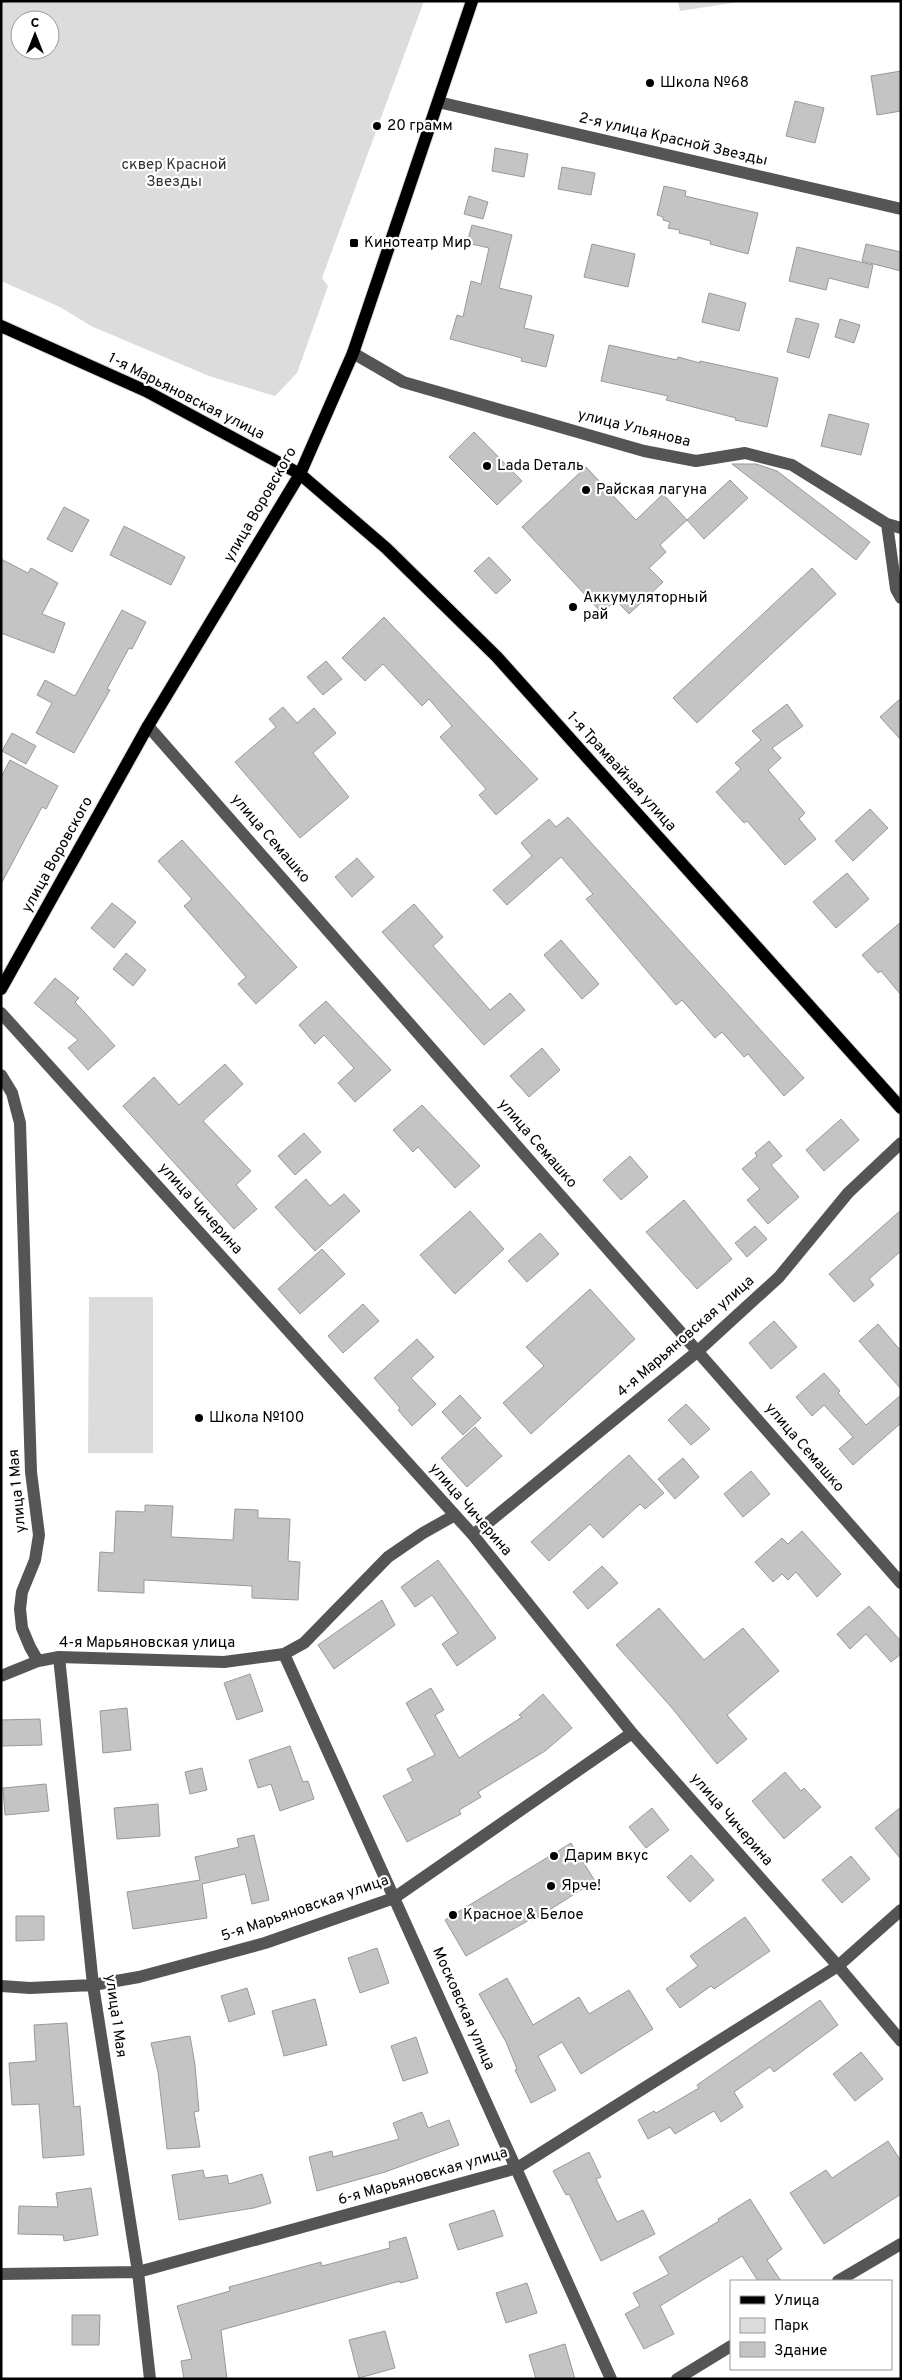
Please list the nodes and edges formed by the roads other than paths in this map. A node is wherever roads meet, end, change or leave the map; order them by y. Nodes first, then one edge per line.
1 (472, 1) edge
2 (438, 102) junction
3 (901, 209) edge
4 (1, 326) edge
5 (353, 353) junction
6 (300, 474) junction
7 (887, 524) junction
8 (901, 528) edge
9 (901, 598) edge
10 (148, 726) junction
11 (1, 989) edge
12 (1, 1013) edge
13 (1, 1075) edge
14 (901, 1108) edge
15 (901, 1143) edge
16 (698, 1351) junction
17 (455, 1515) junction
18 (473, 1535) junction
19 (901, 1583) edge
20 (284, 1654) junction
21 (59, 1657) junction
22 (38, 1661) junction
23 (1, 1676) edge
24 (632, 1733) junction
25 (394, 1898) junction
26 (901, 1910) edge
27 (838, 1966) junction
28 (93, 1985) junction
29 (1, 1986) edge
30 (901, 2041) edge
31 (517, 2168) junction
32 (901, 2244) edge
33 (138, 2272) junction
34 (1, 2274) edge
35 (840, 2280) edge
36 (730, 2347) edge
37 (150, 2379) edge
38 (611, 2379) edge
39 (676, 2379) edge

1 - 2 main road, улица Воровского
2 - 3 street, 2-я улица Красной Звезды
2 - 5 main road, улица Воровского
4 - 6 main road, 1-я Марьяновская улица
5 - 6 main road, улица Воровского
5 - 7 street, улица Ульянова
6 - 10 main road, улица Воровского
6 - 14 main road, 1-я Трамвайная улица
7 - 8 street, улица Ульянова
7 - 9 street
10 - 11 main road, улица Воровского
10 - 16 street, улица Семашко
12 - 17 street, улица Чичерина
13 - 22 street, улица 1 Мая
15 - 16 street, 4-я Марьяновская улица
16 - 18 street, 4-я Марьяновская улица
16 - 19 street, улица Семашко
17 - 18 street, улица Чичерина
17 - 20 street, 4-я Марьяновская улица
18 - 24 street, улица Чичерина
20 - 21 street, 4-я Марьяновская улица
20 - 25 street, Московская улица
21 - 22 street, 4-я Марьяновская улица
21 - 28 street, улица 1 Мая
22 - 23 street, 4-я Марьяновская улица
24 - 25 street, 5-я Марьяновская улица
24 - 27 street, улица Чичерина
25 - 28 street, 5-я Марьяновская улица
25 - 31 street, Московская улица
26 - 27 street, 6-я Марьяновская улица
27 - 30 street, улица Чичерина
27 - 31 street, 6-я Марьяновская улица
28 - 29 street, 5-я Марьяновская улица
28 - 33 street, улица 1 Мая
31 - 33 street, 6-я Марьяновская улица
31 - 38 street, Московская улица
32 - 35 street
33 - 34 street, 6-я Марьяновская улица
33 - 37 street, улица 1 Мая
36 - 39 street

